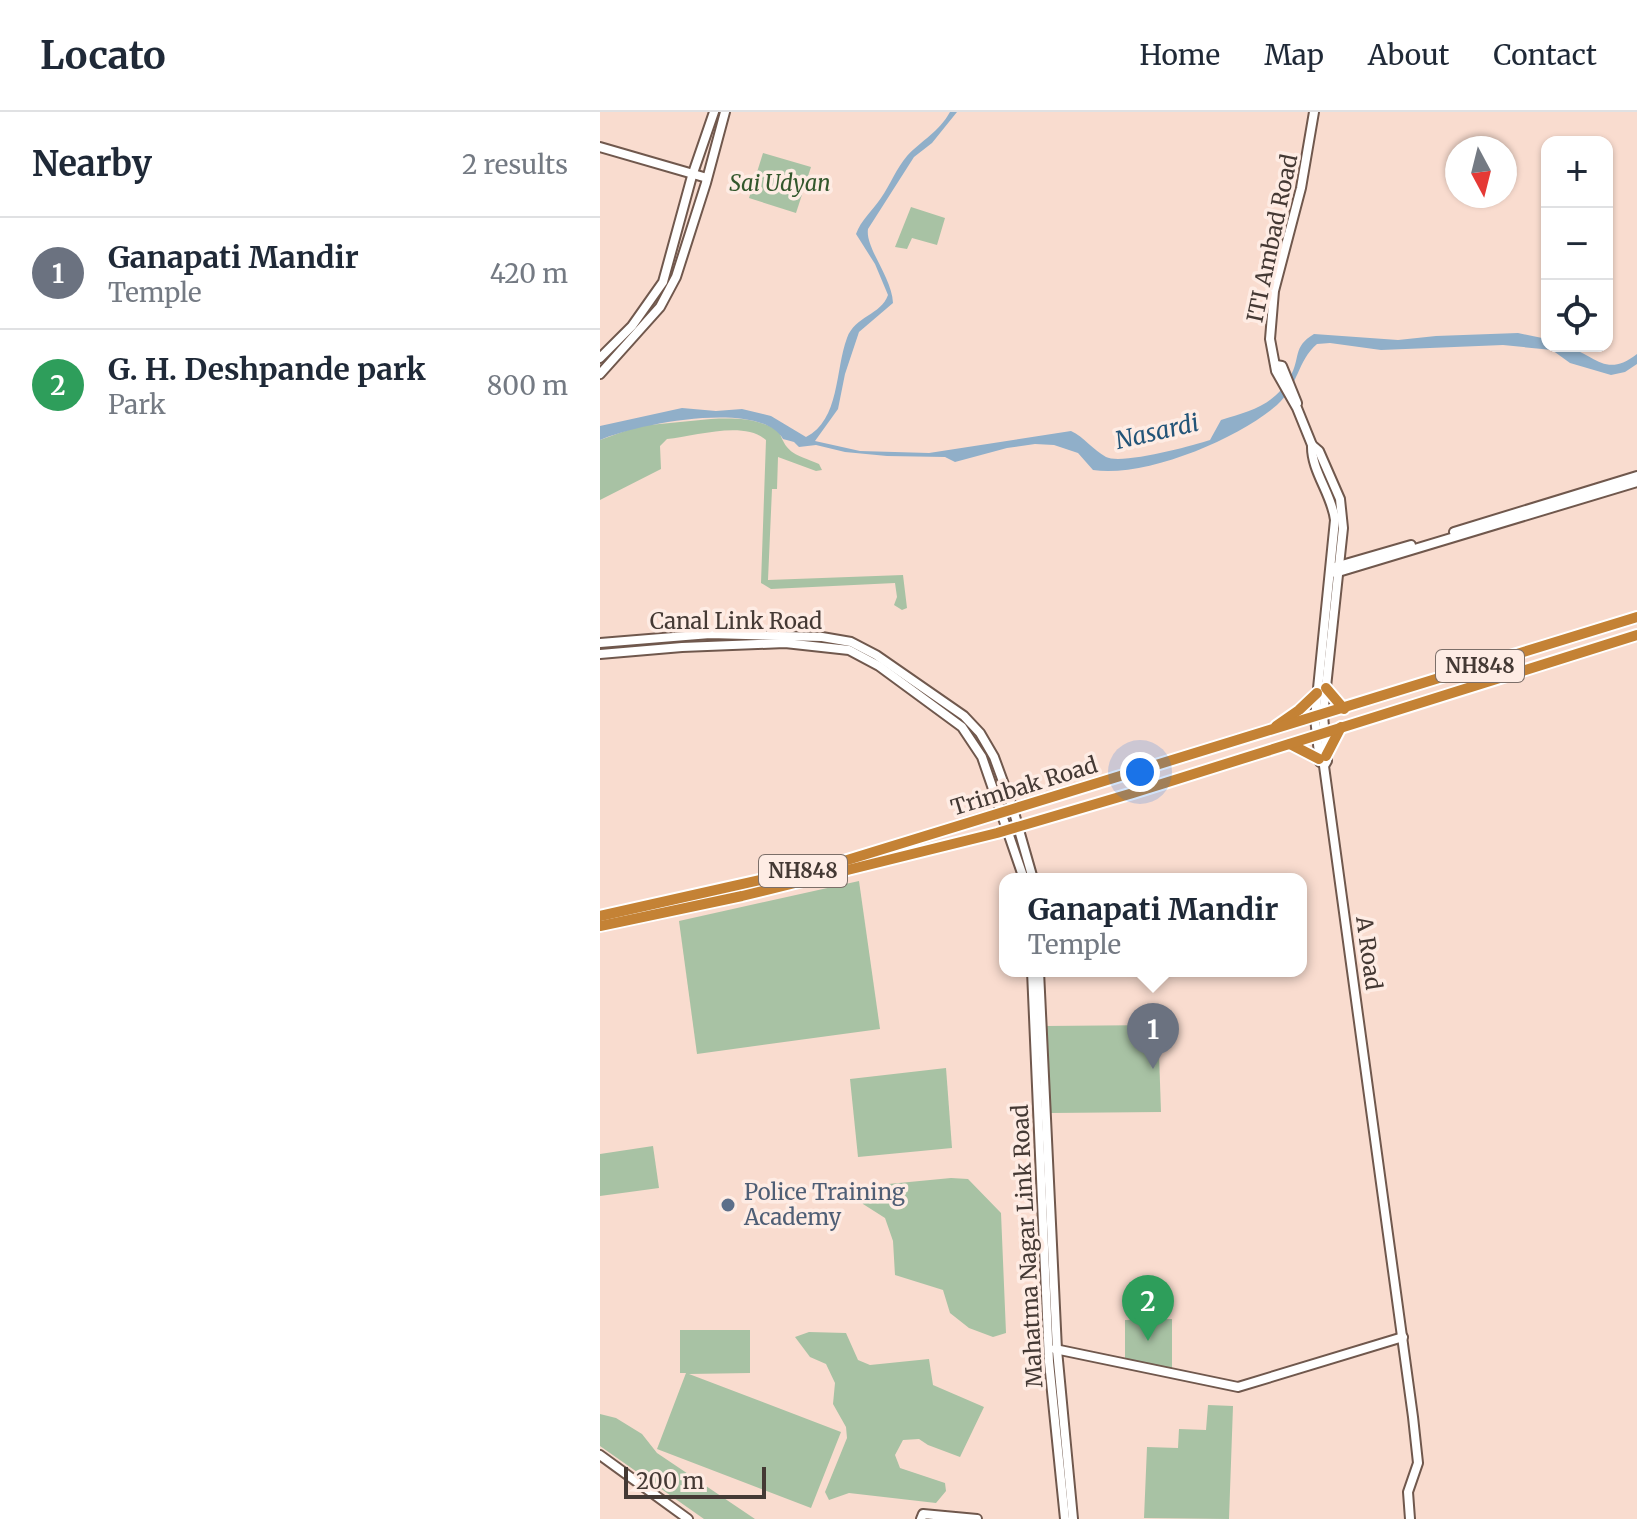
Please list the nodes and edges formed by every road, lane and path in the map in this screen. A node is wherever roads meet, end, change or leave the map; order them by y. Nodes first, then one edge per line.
1 (714, 112) edge
2 (725, 112) edge
3 (1314, 112) edge
4 (600, 147) edge
5 (692, 176) junction
6 (707, 178) junction
7 (600, 358) edge
8 (600, 374) edge
9 (1637, 479) edge
10 (1335, 570) junction
11 (1637, 617) edge
12 (1637, 635) edge
13 (600, 643) edge
14 (600, 654) edge
15 (1322, 691) junction
16 (1344, 709) junction
17 (1319, 716) junction
18 (1341, 727) junction
19 (1265, 733) junction
20 (1319, 734) junction
21 (1290, 744) junction
22 (1323, 760) junction
23 (1010, 805) junction
24 (1030, 823) junction
25 (1013, 828) junction
26 (997, 833) junction
27 (1018, 845) junction
28 (1023, 873) edge
29 (1030, 873) edge
30 (600, 916) edge
31 (600, 926) edge
32 (1032, 977) edge
33 (1039, 977) edge
34 (1403, 1337) junction
35 (1053, 1349) junction
36 (600, 1455) edge
37 (688, 1519) edge
38 (921, 1519) edge
39 (977, 1519) edge
40 (1065, 1519) edge
41 (1073, 1519) edge
42 (1410, 1519) edge

1 - 5 main road
2 - 6 main road
3 - 10 main road, ITI Ambad Road
4 - 5 main road
5 - 6 main road
5 - 7 main road
6 - 8 main road
9 - 10 main road
10 - 15 main road
11 - 16 highway, Trimbak Road / NH848
12 - 18 highway, NH848
13 - 23 main road, Canal Link Road
14 - 23 main road, Canal Link Road
15 - 16 highway
15 - 17 main road
15 - 19 highway
16 - 17 highway, Trimbak Road / NH848
17 - 19 highway, Trimbak Road / NH848
17 - 20 main road
18 - 20 highway, NH848
18 - 22 highway
19 - 23 highway, Trimbak Road / NH848
20 - 21 highway, NH848
20 - 22 main road, A Road
21 - 22 highway
21 - 24 highway, Trimbak Road
22 - 34 main road, A Road
23 - 25 main road
23 - 30 highway, Trimbak Road / NH848
24 - 25 highway, Trimbak Road
24 - 27 main road
25 - 26 highway, Trimbak Road
25 - 27 main road
26 - 27 main road
26 - 31 highway, Trimbak Road
27 - 28 main road
27 - 29 main road
32 - 35 main road, Mahatma Nagar Link Road
33 - 35 main road, Mahatma Nagar Link Road
34 - 35 main road
34 - 42 main road, A Road
35 - 40 main road, Mahatma Nagar Link Road
35 - 41 main road, Mahatma Nagar Link Road
36 - 37 main road
38 - 39 main road

